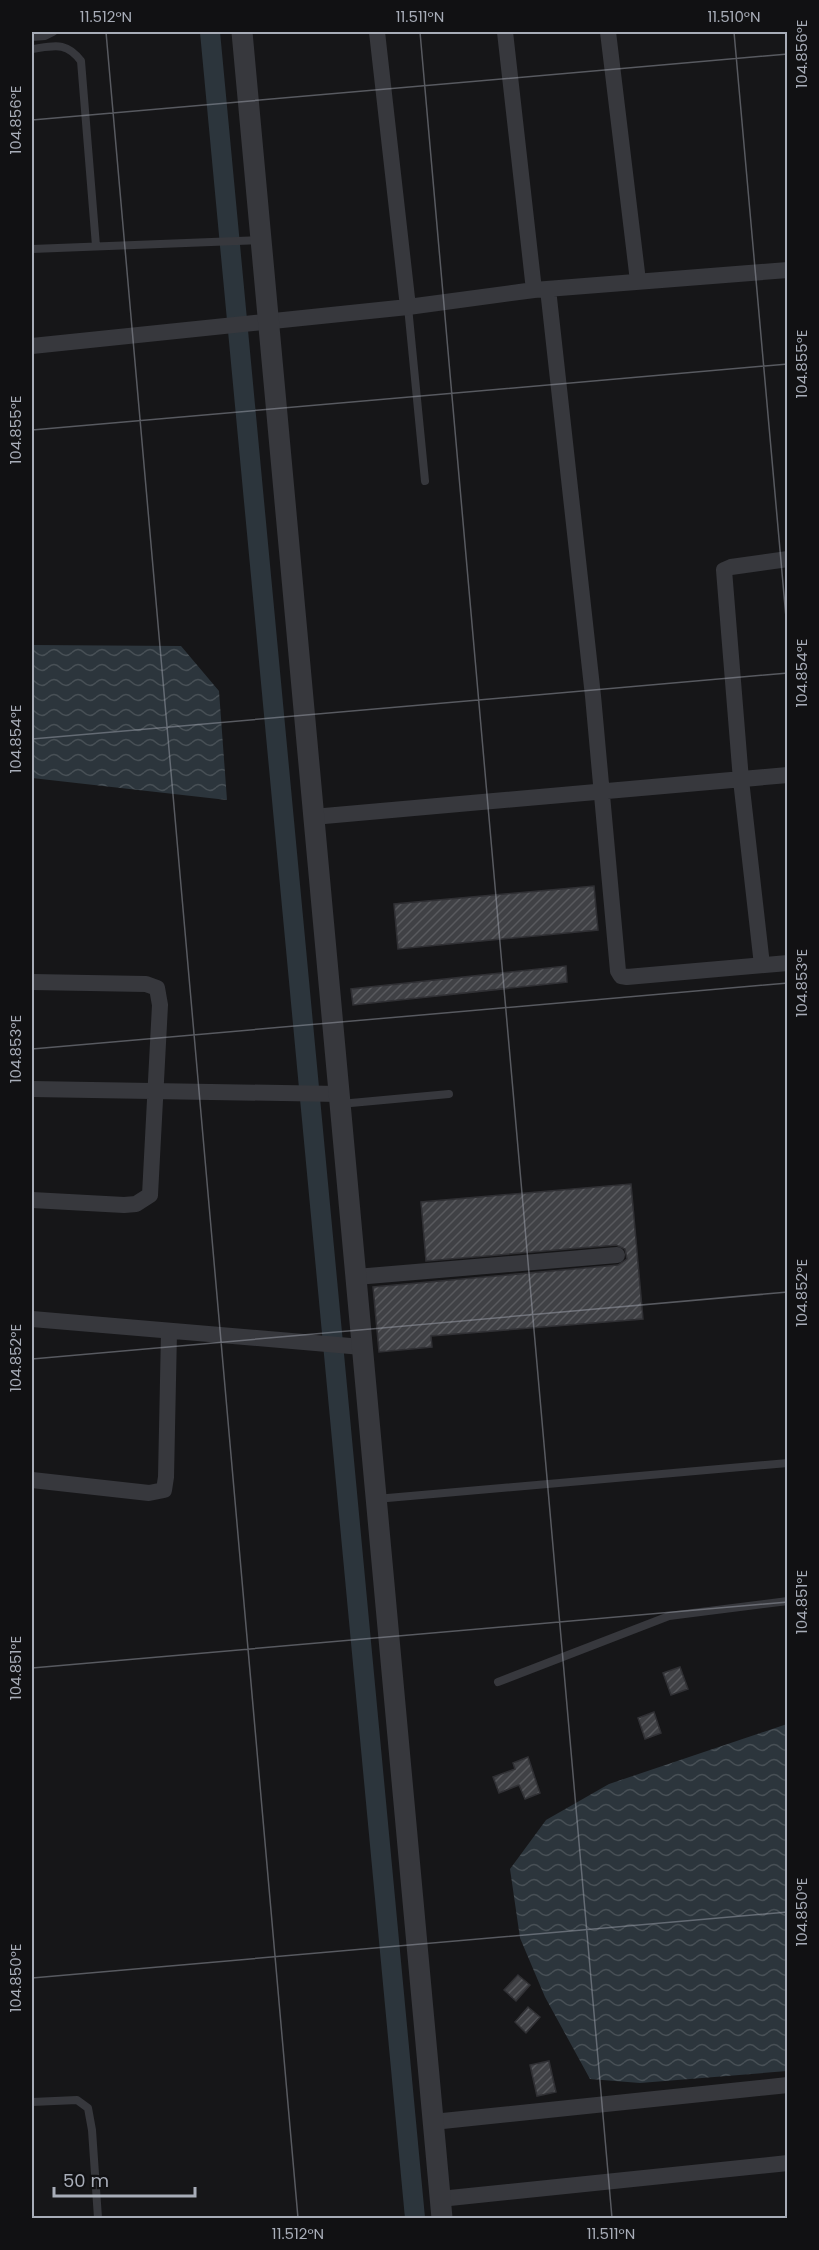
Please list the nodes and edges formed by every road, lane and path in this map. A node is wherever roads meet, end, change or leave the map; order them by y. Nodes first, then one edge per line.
1 (53, 32) edge
2 (242, 32) edge
3 (377, 32) edge
4 (505, 32) edge
5 (608, 32) edge
6 (32, 37) edge
7 (32, 49) edge
8 (252, 241) junction
9 (96, 246) junction
10 (32, 249) edge
11 (788, 270) edge
12 (638, 281) junction
13 (541, 290) junction
14 (408, 307) junction
15 (264, 322) junction
16 (32, 346) edge
17 (425, 481) dead end
18 (788, 559) edge
19 (788, 775) edge
20 (741, 780) junction
21 (602, 792) junction
22 (314, 817) junction
23 (788, 963) edge
24 (762, 965) junction
25 (32, 982) edge
26 (32, 1089) edge
27 (156, 1092) junction
28 (449, 1094) dead end
29 (335, 1097) junction
30 (32, 1200) edge
31 (617, 1255) dead end
32 (356, 1277) junction
33 (32, 1319) edge
34 (169, 1332) junction
35 (344, 1346) junction
36 (788, 1463) edge
37 (32, 1480) edge
38 (376, 1499) junction
39 (788, 1602) edge
40 (498, 1682) dead end
41 (788, 2085) edge
42 (32, 2102) edge
43 (433, 2122) junction
44 (788, 2163) edge
45 (441, 2209) edge
46 (98, 2218) edge

1 - 6 lane
2 - 8 street
3 - 14 street
4 - 13 street
5 - 12 street
7 - 9 lane
8 - 9 lane
8 - 15 street
9 - 10 lane
11 - 12 street
12 - 13 street
13 - 14 street
13 - 21 street
14 - 15 street
14 - 17 lane
15 - 16 street
15 - 22 street
18 - 20 street
19 - 20 street
20 - 21 street
20 - 24 street
21 - 22 street
21 - 24 street
22 - 29 street
23 - 24 street
25 - 27 street
26 - 27 street
27 - 29 street
27 - 30 street
28 - 29 lane
29 - 32 street
31 - 32 street
32 - 35 street
33 - 34 street
34 - 35 street
34 - 37 street
35 - 38 street
36 - 38 lane
38 - 43 street
39 - 40 lane
41 - 43 street
42 - 46 lane
43 - 45 street
44 - 45 street

